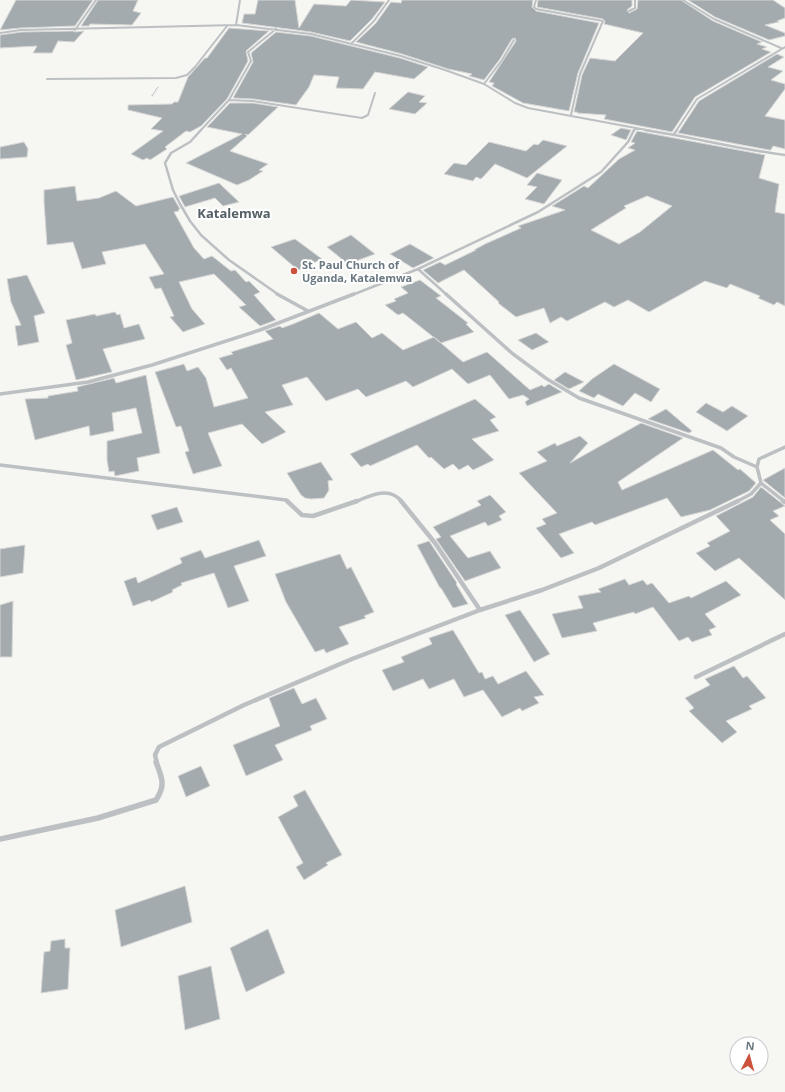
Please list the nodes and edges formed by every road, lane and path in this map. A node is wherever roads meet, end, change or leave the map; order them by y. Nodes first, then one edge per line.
1 (96, 0) edge
2 (240, 0) edge
3 (389, 0) edge
4 (536, 0) edge
5 (635, 0) edge
6 (683, 0) edge
7 (629, 11) dead end
8 (236, 25) junction
9 (227, 26) junction
10 (276, 29) junction
11 (75, 30) junction
12 (0, 33) edge
13 (514, 40) dead end
14 (352, 43) junction
15 (785, 47) edge
16 (781, 48) junction
17 (47, 80) dead end
18 (484, 84) junction
19 (375, 93) dead end
20 (229, 100) junction
21 (571, 115) junction
22 (635, 128) junction
23 (674, 134) junction
24 (785, 155) edge
25 (418, 269) junction
26 (308, 311) junction
27 (0, 394) edge
28 (785, 447) edge
29 (0, 465) edge
30 (757, 467) junction
31 (761, 483) junction
32 (785, 502) edge
33 (480, 610) junction
34 (785, 634) edge
35 (696, 677) dead end
36 (0, 839) edge

1 - 11 street
2 - 8 street
3 - 14 street
4 - 21 street
5 - 7 street
6 - 16 street
8 - 9 street
8 - 10 street
9 - 11 street
9 - 17 street
10 - 14 street
10 - 20 street
11 - 12 street
13 - 18 street
14 - 18 street
15 - 16 street
16 - 23 street
18 - 21 street
19 - 20 street
20 - 26 street
21 - 22 street
22 - 23 street
22 - 25 street
23 - 24 street
25 - 26 street
25 - 30 street
26 - 27 street
28 - 30 street
29 - 33 street
30 - 31 street
31 - 32 street
31 - 33 street
33 - 36 street
34 - 35 street

